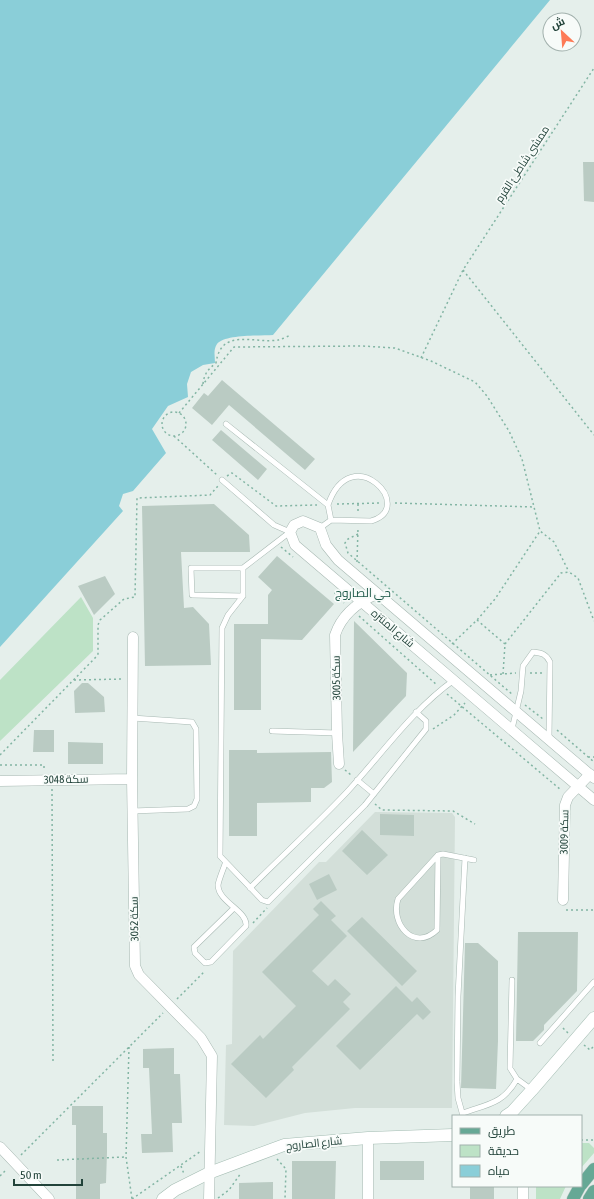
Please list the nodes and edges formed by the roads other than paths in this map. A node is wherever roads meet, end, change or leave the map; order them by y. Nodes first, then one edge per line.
1 (226, 424) dead end
2 (222, 480) road end
3 (328, 505) junction
4 (331, 520) junction
5 (320, 528) junction
6 (290, 532) junction
7 (243, 568) junction
8 (377, 594) junction
9 (243, 596) junction
10 (361, 600) junction
11 (407, 619) junction
12 (397, 631) junction
13 (132, 637) dead end
14 (454, 680) junction
15 (416, 712) junction
16 (516, 712) junction
17 (132, 718) junction
18 (512, 729) junction
19 (272, 730) dead end
20 (337, 734) junction
21 (549, 740) junction
22 (339, 764) road end
23 (592, 776) edge
24 (132, 779) junction
25 (357, 780) junction
26 (0, 781) edge
27 (578, 786) junction
28 (374, 794) junction
29 (594, 800) edge
30 (132, 811) junction
31 (438, 855) junction
32 (465, 858) junction
33 (474, 860) dead end
34 (225, 864) junction
35 (250, 888) junction
36 (564, 904) road end
37 (234, 908) junction
38 (512, 980) dead end
39 (594, 982) edge
40 (594, 1018) edge
41 (540, 1043) dead end
42 (517, 1078) junction
43 (532, 1090) junction
44 (463, 1115) edge
45 (510, 1115) edge
46 (452, 1135) edge
47 (368, 1138) junction
48 (0, 1147) edge
49 (594, 1168) edge
50 (209, 1173) junction
51 (582, 1185) edge
52 (523, 1187) edge
53 (580, 1187) edge
54 (594, 1191) edge
55 (49, 1199) edge
56 (163, 1199) edge
57 (208, 1199) edge
58 (368, 1199) edge
59 (523, 1199) edge
60 (573, 1199) edge
61 (589, 1199) edge

1 - 3 lane
2 - 6 lane
3 - 4 lane
3 - 4 lane
4 - 5 lane
5 - 6 street
5 - 8 street, شارع المنتزه
6 - 7 lane
6 - 10 street, شارع المنتزه
7 - 9 lane
7 - 9 lane
8 - 10 street
8 - 11 street, شارع المنتزه
9 - 34 lane
10 - 12 street, شارع المنتزه
10 - 20 street, سكة 3005
11 - 12 street
11 - 16 street, شارع المنتزه
12 - 14 street, شارع المنتزه
13 - 17 street, سكة 3052
14 - 15 lane
14 - 18 street, شارع المنتزه
15 - 25 lane
15 - 28 lane
16 - 18 lane
16 - 21 street, شارع المنتزه
16 - 21 lane
17 - 24 street, سكة 3052
17 - 30 lane
18 - 27 street, شارع المنتزه
19 - 20 lane
20 - 22 street, سكة 3005
21 - 23 street, شارع المنتزه
23 - 27 street, سكة 3009
24 - 26 street, سكة 3048
24 - 30 street, سكة 3052
25 - 28 lane
25 - 35 lane
27 - 29 street, شارع المنتزه
27 - 36 street, سكة 3009
28 - 35 lane
30 - 50 street, سكة 3052
31 - 31 lane
31 - 32 lane
32 - 33 lane
32 - 44 lane
34 - 35 lane
34 - 37 lane
37 - 37 lane
38 - 42 lane
39 - 41 lane
40 - 43 main road
42 - 43 lane
42 - 44 lane
43 - 45 main road
46 - 47 main road, شارع الصاروج
47 - 50 main road, شارع الصاروج
47 - 58 street
48 - 55 street
49 - 51 main road
50 - 56 main road, شارع الصاروج
50 - 57 street, سكة 3052
52 - 59 street
53 - 60 main road
54 - 61 main road

